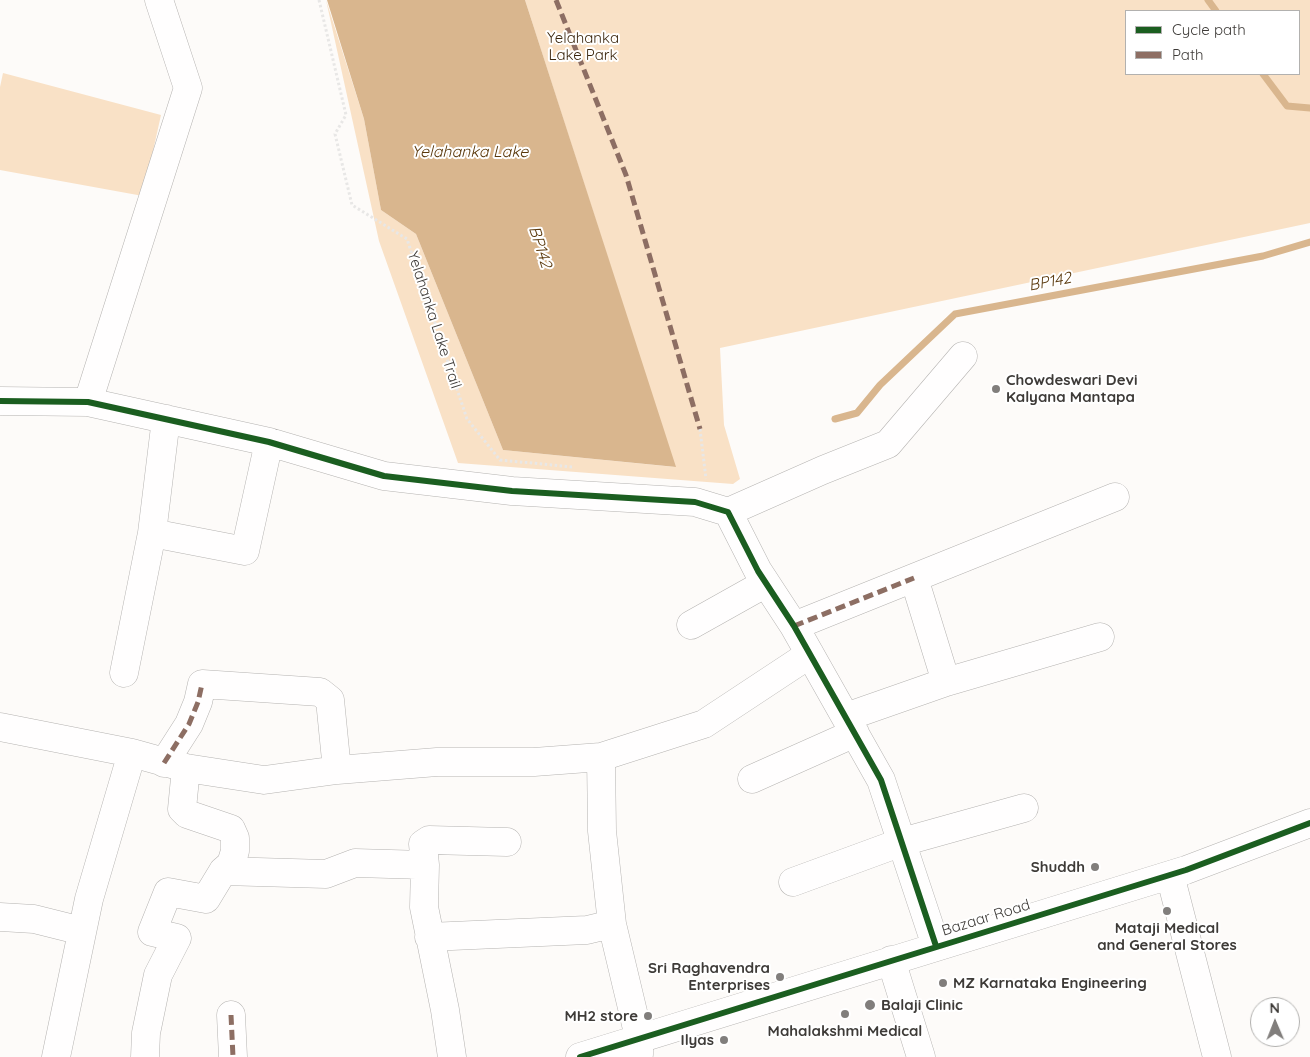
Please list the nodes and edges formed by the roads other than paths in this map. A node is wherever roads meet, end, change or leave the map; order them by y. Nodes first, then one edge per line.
1 (159, 0) edge
2 (963, 356) dead end
3 (0, 401) edge
4 (88, 402) junction
5 (166, 419) junction
6 (269, 442) junction
7 (1115, 497) dead end
8 (728, 512) junction
9 (152, 533) junction
10 (914, 578) junction
11 (766, 583) junction
12 (691, 625) dead end
13 (794, 626) junction
14 (1100, 637) dead end
15 (810, 654) junction
16 (124, 673) dead end
17 (946, 682) junction
18 (850, 725) junction
19 (0, 728) edge
20 (132, 753) junction
21 (601, 757) junction
22 (175, 766) junction
23 (337, 770) junction
24 (752, 779) dead end
25 (1024, 808) dead end
26 (1310, 823) edge
27 (507, 842) dead end
28 (902, 842) junction
29 (425, 865) junction
30 (223, 871) junction
31 (1170, 874) junction
32 (793, 882) dead end
33 (0, 917) edge
34 (612, 924) junction
35 (82, 931) junction
36 (429, 937) junction
37 (936, 946) junction
38 (891, 960) junction
39 (231, 1015) dead end
40 (639, 1047) edge
41 (56, 1057) edge
42 (145, 1057) edge
43 (233, 1057) edge
44 (452, 1057) edge
45 (580, 1057) edge
46 (921, 1057) edge
47 (1216, 1057) edge

1 - 4 street
2 - 8 street
3 - 4 street
4 - 5 street
5 - 6 street
5 - 9 street
6 - 8 street
6 - 9 street
7 - 10 street
8 - 11 street
9 - 16 street
10 - 13 street
10 - 17 street
11 - 12 street
11 - 13 street
13 - 15 street
14 - 17 street
15 - 18 street
15 - 21 street
17 - 18 street
18 - 24 street
18 - 28 street
19 - 20 street
20 - 22 street
20 - 35 street
21 - 23 street
21 - 34 street
22 - 23 street
22 - 23 street
22 - 30 street
25 - 28 street
26 - 31 street, Bazaar Road
27 - 29 street
28 - 32 street
28 - 37 street
29 - 30 street
29 - 36 street
30 - 42 street
31 - 37 street, Bazaar Road
31 - 47 street
33 - 35 street
34 - 36 street
34 - 40 street
35 - 41 street
36 - 44 street
37 - 38 street, Bazaar Road
38 - 40 street, Bazaar Road
38 - 46 street
39 - 43 street
40 - 45 street, Bazaar Road

